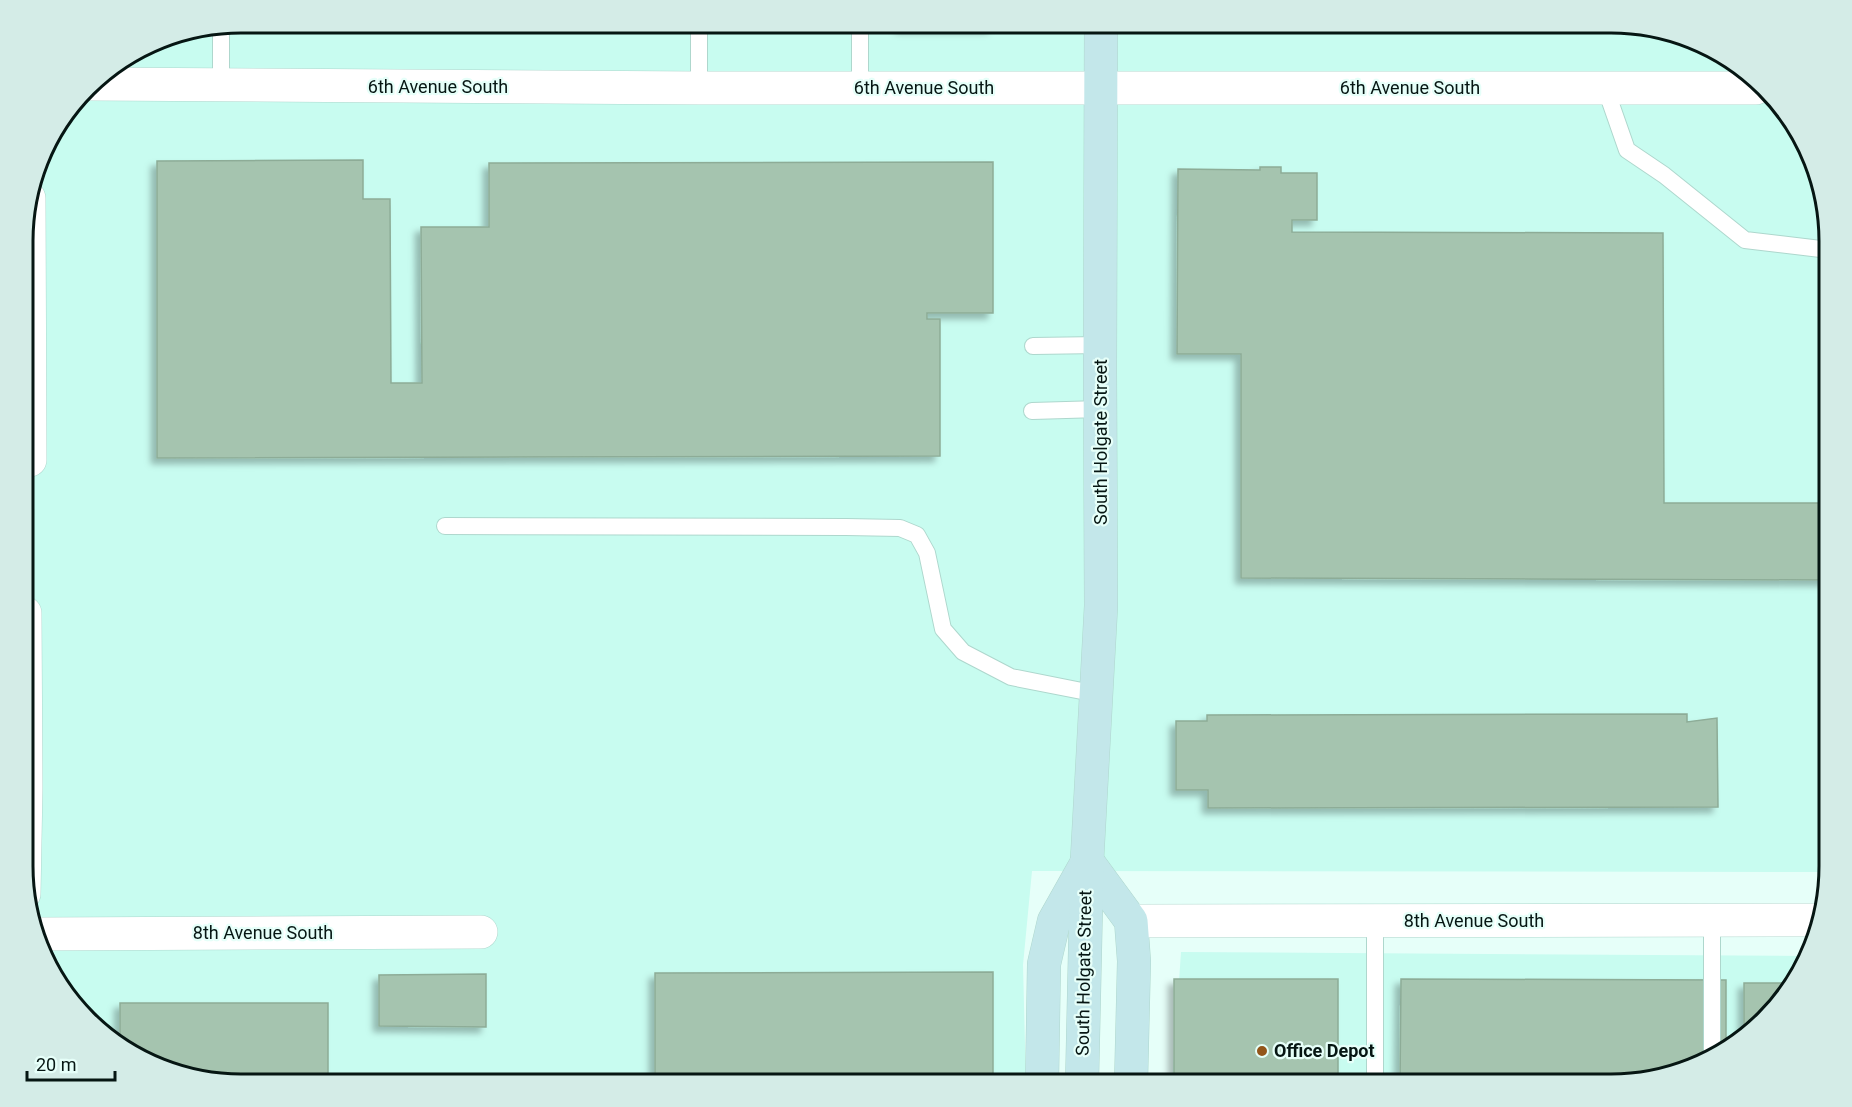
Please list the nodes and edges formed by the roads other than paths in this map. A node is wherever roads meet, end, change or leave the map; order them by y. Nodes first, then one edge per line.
1 (699, 33) edge
2 (860, 33) edge
3 (1101, 33) edge
4 (221, 34) edge
5 (105, 84) edge
6 (221, 86) junction
7 (1101, 87) junction
8 (1605, 87) junction
9 (699, 88) junction
10 (860, 88) junction
11 (1751, 88) edge
12 (1819, 248) edge
13 (1100, 345) junction
14 (1033, 346) dead end
15 (1100, 409) junction
16 (1032, 411) dead end
17 (445, 526) dead end
18 (1096, 694) junction
19 (1087, 861) junction
20 (1712, 920) junction
21 (1812, 920) edge
22 (1131, 921) junction
23 (1375, 921) junction
24 (481, 932) dead end
25 (45, 934) edge
26 (1712, 1047) edge
27 (1042, 1074) edge
28 (1082, 1074) edge
29 (1131, 1074) edge
30 (1375, 1074) edge

1 - 9 lane
2 - 10 lane
3 - 7 main road, South Holgate Street
4 - 6 lane
5 - 6 street, 6th Avenue South
6 - 9 street, 6th Avenue South
7 - 8 street, 6th Avenue South
7 - 10 street, 6th Avenue South
7 - 13 main road, South Holgate Street
8 - 11 street, 6th Avenue South
8 - 12 lane
9 - 10 street, 6th Avenue South
13 - 14 lane
13 - 15 main road, South Holgate Street
15 - 16 lane
15 - 18 main road, South Holgate Street
17 - 18 lane
18 - 19 main road, South Holgate Street
19 - 22 main road, South Holgate Street
19 - 27 main road, South Holgate Street
19 - 28 main road, South Holgate Street
20 - 21 street, 8th Avenue South
20 - 23 street, 8th Avenue South
20 - 26 lane
22 - 23 street, 8th Avenue South
22 - 29 main road
23 - 30 lane
24 - 25 street, 8th Avenue South

